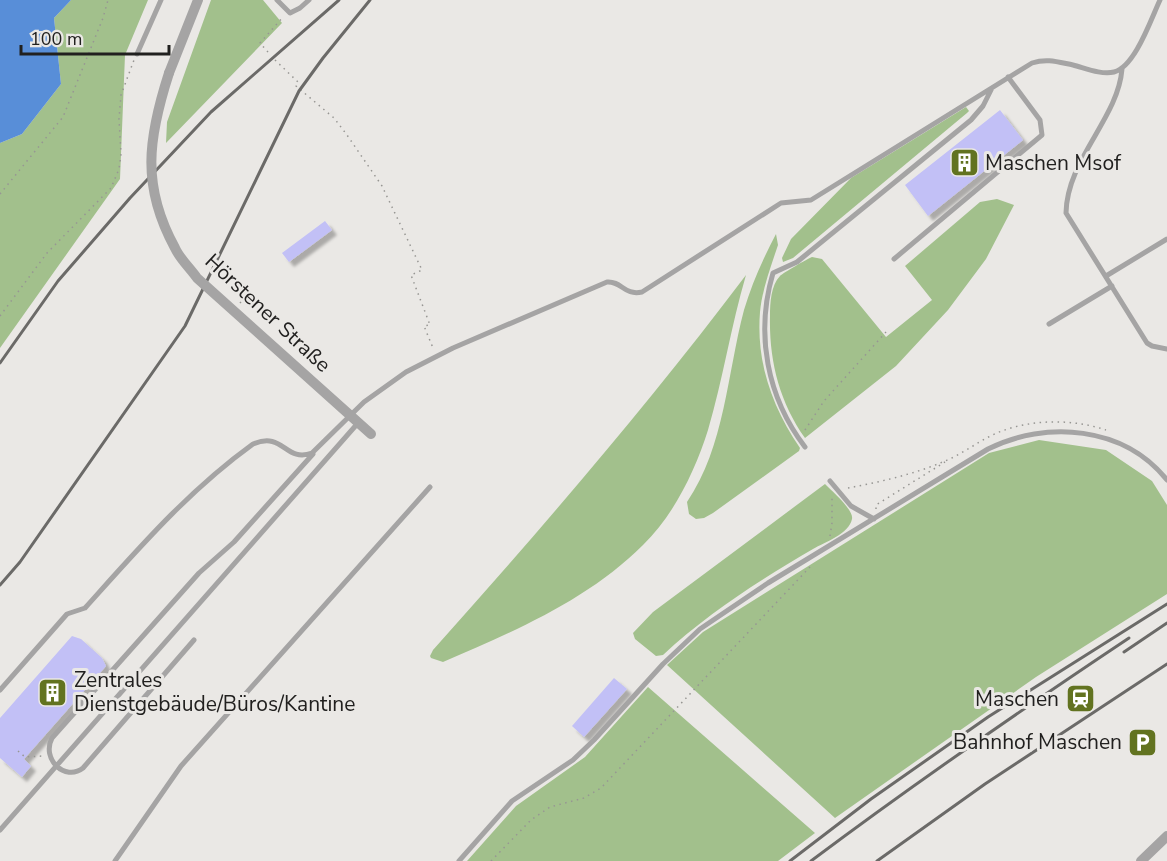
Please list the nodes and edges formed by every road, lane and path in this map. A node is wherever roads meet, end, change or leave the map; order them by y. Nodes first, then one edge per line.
1 (108, 0) edge
2 (161, 0) edge
3 (198, 0) edge
4 (277, 0) edge
5 (309, 0) edge
6 (1160, 0) edge
7 (287, 11) junction
8 (268, 52) dead end
9 (137, 54) joint
10 (275, 60) dead end
11 (1122, 69) junction
12 (1008, 77) junction
13 (991, 89) junction
14 (0, 194) edge
15 (1167, 239) edge
16 (894, 259) dead end
17 (1106, 276) junction
18 (1112, 286) junction
19 (240, 297) dead end
20 (242, 300) dead end
21 (0, 316) edge
22 (1049, 324) dead end
23 (886, 332) dead end
24 (1167, 349) edge
25 (436, 356) junction
26 (358, 423) junction
27 (371, 434) dead end
28 (800, 441) junction
29 (805, 447) dead end
30 (318, 448) junction
31 (949, 460) dead end
32 (1167, 480) edge
33 (831, 483) joint
34 (430, 487) dead end
35 (874, 519) junction
36 (826, 542) dead end
37 (813, 556) junction
38 (194, 640) dead end
39 (0, 690) edge
40 (18, 751) dead end
41 (48, 755) junction
42 (58, 765) junction
43 (0, 830) edge
44 (1167, 836) edge
45 (115, 861) edge
46 (459, 861) edge
47 (491, 861) edge
48 (1141, 861) edge

1 - 14 path
2 - 9 lane
3 - 26 street, Hörstener Straße, bridge
4 - 7 lane
5 - 7 lane
6 - 11 lane
7 - 8 path
9 - 21 path
10 - 25 path
11 - 12 lane
11 - 17 lane
12 - 13 lane
12 - 16 lane
13 - 25 lane
13 - 28 lane
15 - 17 lane
17 - 18 lane
18 - 22 lane
18 - 24 lane
19 - 20 path
23 - 28 path
25 - 30 lane
26 - 27 street, Hörstener Straße, bridge
26 - 42 lane
28 - 29 lane
30 - 39 lane
30 - 41 lane
31 - 35 path
32 - 35 lane
33 - 35 lane
33 - 36 path
34 - 45 lane
35 - 37 lane
37 - 46 lane
37 - 47 path
38 - 42 lane
40 - 41 path
41 - 42 lane
42 - 43 lane
44 - 48 street

